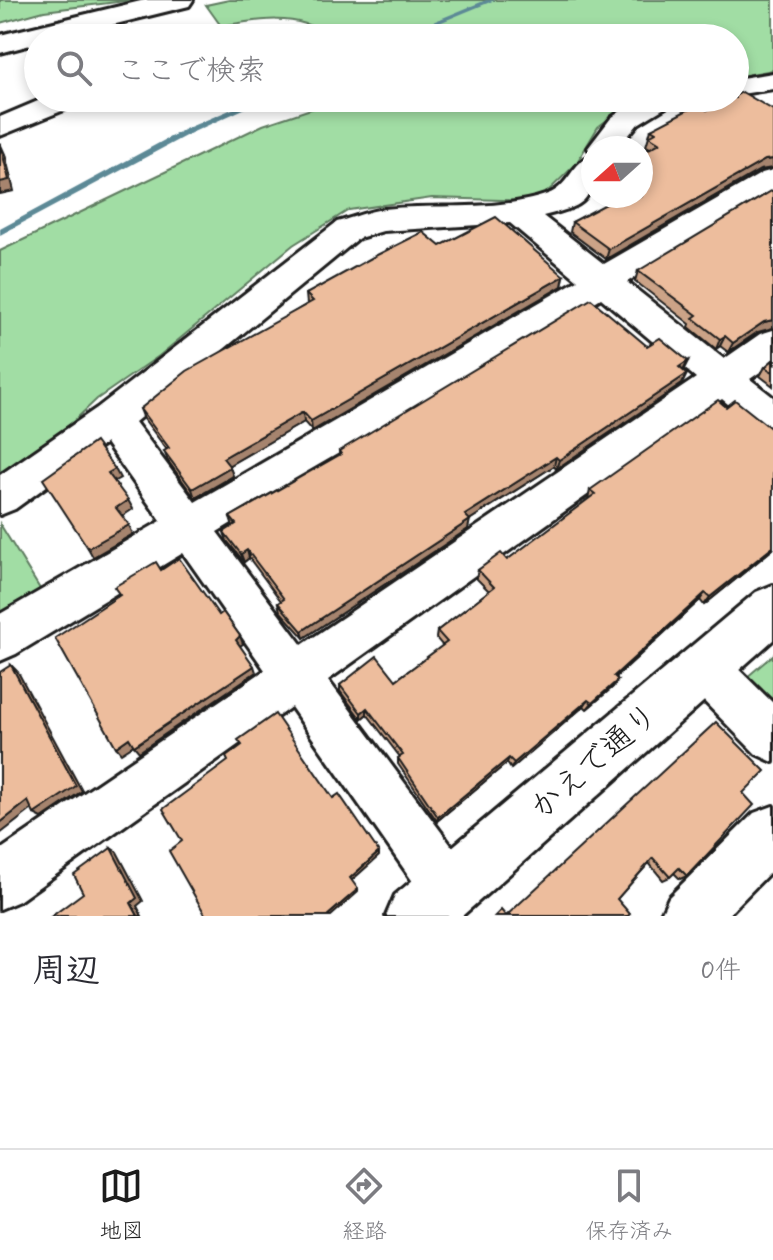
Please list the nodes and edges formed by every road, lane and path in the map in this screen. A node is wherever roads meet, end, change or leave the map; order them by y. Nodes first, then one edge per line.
1 (179, 0) edge
2 (91, 24) edge
3 (24, 40) edge
4 (0, 44) edge
5 (773, 81) edge
6 (749, 85) edge
7 (36, 112) edge
8 (633, 112) edge
9 (0, 127) edge
10 (611, 136) edge
11 (773, 180) edge
12 (581, 182) edge
13 (517, 212) junction
14 (602, 281) junction
15 (773, 344) edge
16 (723, 379) junction
17 (111, 419) junction
18 (773, 419) edge
19 (0, 497) edge
20 (189, 527) junction
21 (773, 608) edge
22 (0, 639) edge
23 (705, 669) junction
24 (297, 676) junction
25 (773, 737) edge
26 (773, 832) edge
27 (0, 882) edge
28 (433, 902) edge
29 (688, 916) edge

1 - 2 street
3 - 4 street
5 - 6 street
7 - 9 street
8 - 10 street
11 - 14 street
12 - 13 street
13 - 14 street
13 - 17 street
14 - 16 street
14 - 20 street
15 - 16 street
16 - 18 street
16 - 24 street
17 - 19 street
17 - 20 street
20 - 22 street
20 - 24 street
21 - 23 street, かえで通り
23 - 25 street
23 - 28 street, かえで通り
24 - 27 street
24 - 28 street
26 - 29 street

